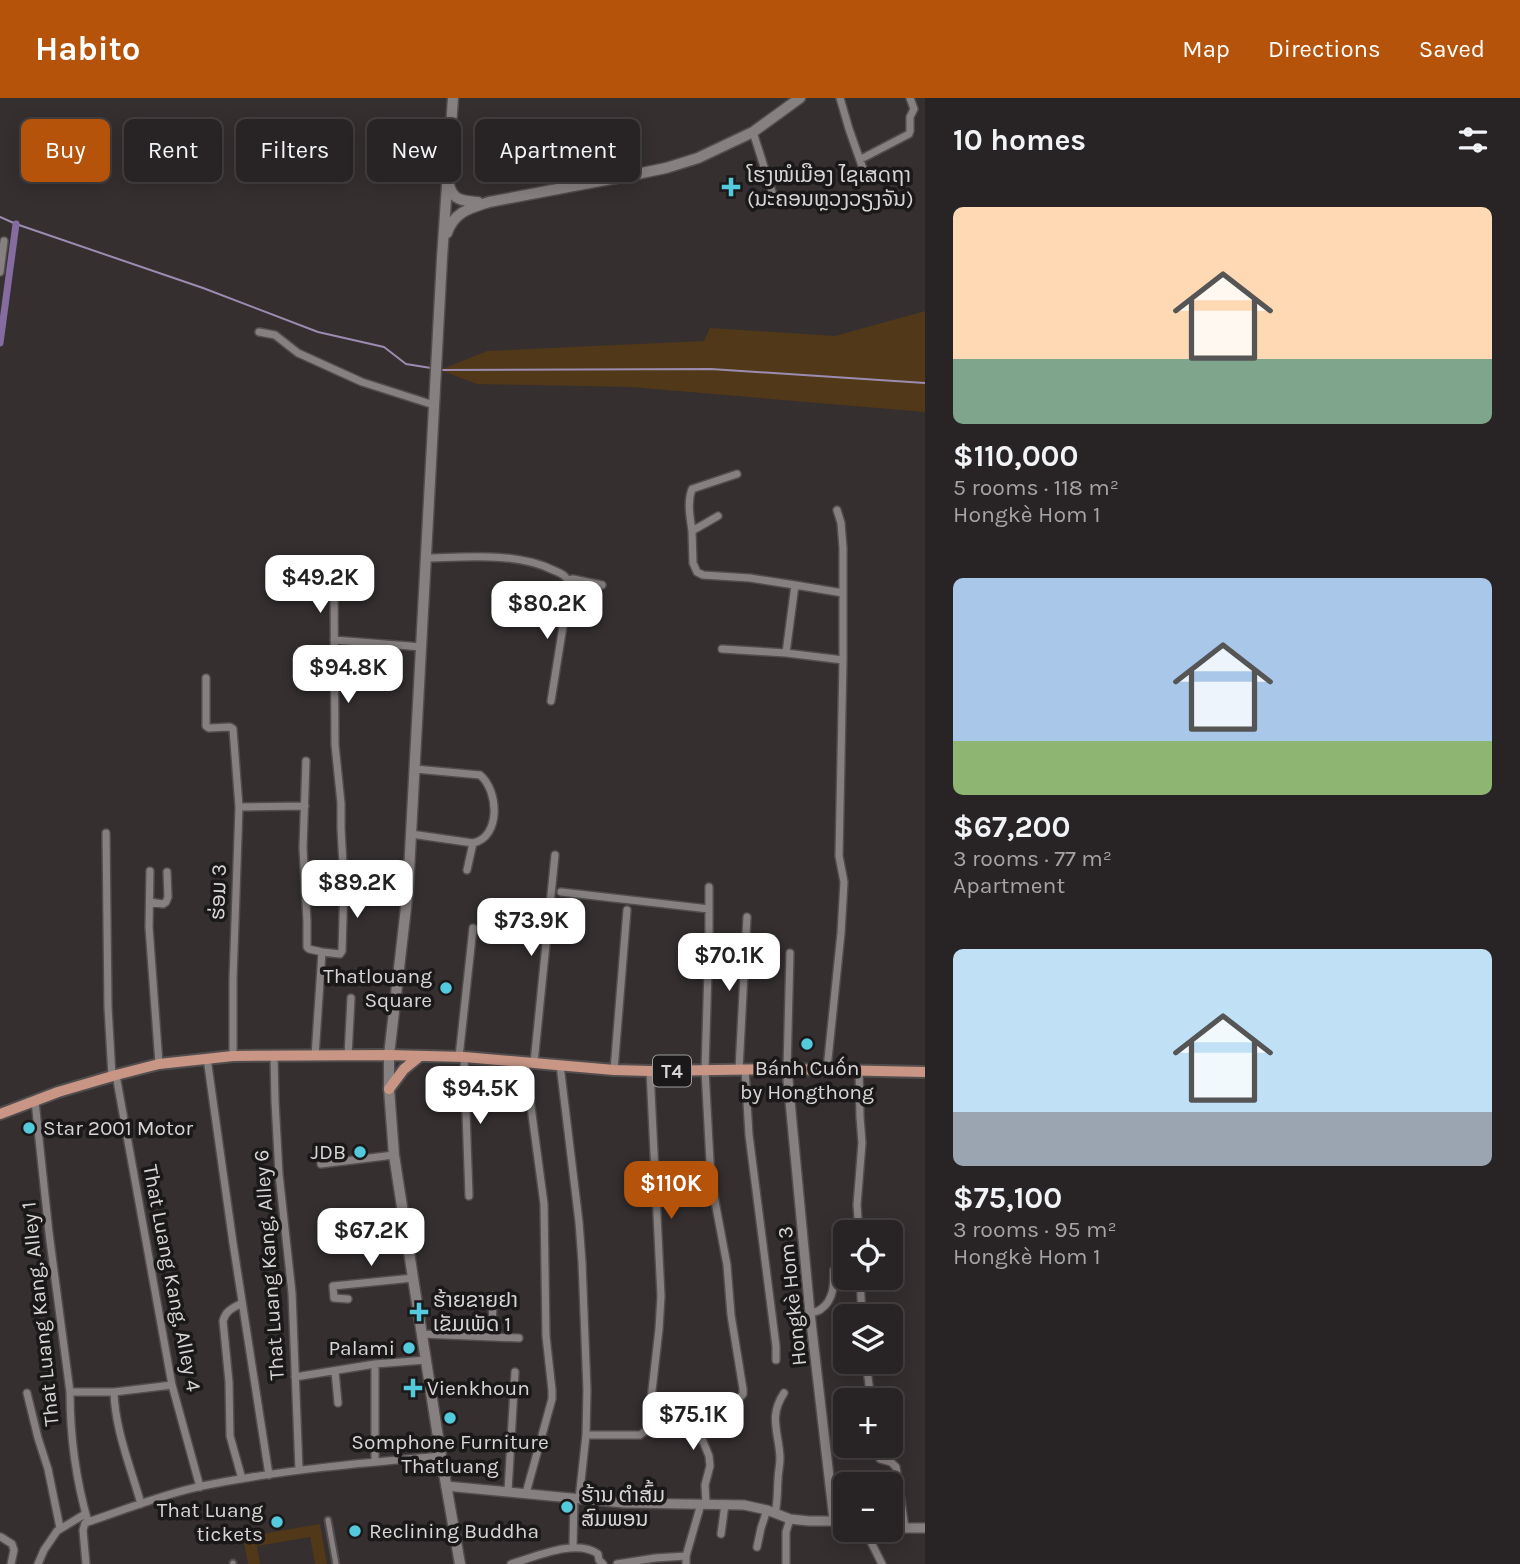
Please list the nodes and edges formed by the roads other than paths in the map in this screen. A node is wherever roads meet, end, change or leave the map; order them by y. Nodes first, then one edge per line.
1 (453, 98) edge
2 (800, 98) edge
3 (840, 98) edge
4 (909, 98) edge
5 (451, 119) edge
6 (752, 132) junction
7 (860, 159) junction
8 (867, 180) dead end
9 (447, 182) edge
10 (450, 182) edge
11 (773, 195) dead end
12 (489, 202) junction
13 (4, 240) dead end
14 (442, 258) junction
15 (0, 272) edge
16 (259, 332) dead end
17 (434, 405) junction
18 (737, 474) dead end
19 (837, 510) dead end
20 (718, 516) dead end
21 (692, 531) junction
22 (427, 558) junction
23 (568, 580) junction
24 (603, 585) dead end
25 (795, 585) junction
26 (334, 590) dead end
27 (844, 593) junction
28 (334, 640) junction
29 (422, 647) junction
30 (722, 649) dead end
31 (786, 653) junction
32 (843, 660) junction
33 (206, 678) dead end
34 (551, 701) dead end
35 (306, 761) dead end
36 (415, 769) junction
37 (305, 806) junction
38 (239, 807) junction
39 (106, 833) dead end
40 (411, 834) junction
41 (473, 843) junction
42 (555, 855) dead end
43 (467, 870) dead end
44 (150, 871) dead end
45 (167, 872) dead end
46 (709, 887) dead end
47 (561, 892) dead end
48 (150, 902) junction
49 (709, 909) junction
50 (627, 910) dead end
51 (747, 917) dead end
52 (473, 928) dead end
53 (322, 952) junction
54 (790, 953) dead end
55 (351, 998) dead end
56 (389, 1055) junction
57 (233, 1056) junction
58 (315, 1056) junction
59 (348, 1056) junction
60 (420, 1056) junction
61 (274, 1057) junction
62 (461, 1057) junction
63 (207, 1058) junction
64 (529, 1063) junction
65 (159, 1064) junction
66 (560, 1065) junction
67 (742, 1069) junction
68 (788, 1069) junction
69 (827, 1069) junction
70 (614, 1070) junction
71 (705, 1070) junction
72 (859, 1070) junction
73 (650, 1071) junction
74 (925, 1072) edge
75 (114, 1075) junction
76 (389, 1089) junction
77 (34, 1101) junction
78 (0, 1114) edge
79 (394, 1155) junction
80 (320, 1164) dead end
81 (469, 1196) dead end
82 (858, 1220) edge
83 (406, 1234) junction
84 (373, 1239) dead end
85 (413, 1278) junction
86 (833, 1289) edge
87 (493, 1296) dead end
88 (348, 1299) dead end
89 (243, 1303) junction
90 (810, 1313) junction
91 (421, 1334) junction
92 (492, 1337) junction
93 (519, 1338) dead end
94 (426, 1360) junction
95 (776, 1360) dead end
96 (375, 1364) junction
97 (335, 1371) junction
98 (515, 1372) dead end
99 (295, 1377) junction
100 (172, 1385) junction
101 (70, 1392) junction
102 (114, 1392) junction
103 (27, 1393) dead end
104 (784, 1393) dead end
105 (338, 1403) dead end
106 (586, 1435) junction
107 (441, 1455) junction
108 (880, 1458) edge
109 (375, 1462) junction
110 (299, 1470) junction
111 (269, 1475) junction
112 (242, 1479) junction
113 (200, 1486) junction
114 (446, 1486) junction
115 (508, 1491) junction
116 (526, 1493) junction
117 (577, 1499) junction
118 (141, 1504) junction
119 (703, 1504) junction
120 (726, 1504) junction
121 (833, 1511) edge
122 (771, 1512) junction
123 (87, 1518) junction
124 (790, 1519) junction
125 (328, 1520) dead end
126 (833, 1520) edge
127 (60, 1528) junction
128 (905, 1528) joint
129 (925, 1528) edge
130 (721, 1534) dead end
131 (1, 1537) edge
132 (871, 1542) edge
133 (573, 1547) junction
134 (757, 1547) dead end
135 (686, 1560) edge
136 (601, 1563) edge
137 (11, 1564) edge
138 (38, 1564) edge
139 (86, 1564) edge
140 (336, 1564) edge
141 (460, 1564) edge
142 (511, 1564) edge
143 (617, 1564) edge
144 (786, 1564) edge
145 (882, 1564) edge

1 - 5 main road
2 - 6 main road
3 - 7 street
4 - 7 street
6 - 11 street
6 - 12 main road
7 - 8 street
9 - 14 main road
10 - 12 main road
12 - 14 main road
13 - 15 street
14 - 17 main road
16 - 17 street
17 - 22 main road
18 - 21 street
19 - 27 street
20 - 21 street
21 - 25 street
22 - 23 street
22 - 29 main road
23 - 24 street
23 - 34 street
25 - 27 street
25 - 31 street
26 - 28 street
27 - 32 street
28 - 29 street
28 - 53 street
29 - 36 main road
30 - 31 street
31 - 32 street
32 - 69 street
33 - 38 street, ຮ່ອມ 3
35 - 37 street
36 - 40 main road
36 - 41 street
37 - 38 street
37 - 53 street
38 - 57 street, ຮ່ອມ 3
39 - 75 street, That Luang Kang, Alley 4
40 - 41 street
40 - 56 main road
41 - 43 street
42 - 64 street
44 - 48 street
45 - 48 street
46 - 49 street
47 - 49 street
48 - 65 street
49 - 71 street
50 - 70 street
51 - 67 street
52 - 62 street
53 - 58 street
54 - 68 street
55 - 59 street
56 - 59 main road, T4
56 - 60 main road, T4
56 - 76 main road
57 - 61 main road, T4
57 - 63 main road, T4
58 - 59 main road, T4
58 - 61 main road, T4
60 - 62 main road, T4
60 - 76 main road
61 - 99 street, That Luang Kang, Alley 6
62 - 64 main road, T4
62 - 81 street
63 - 65 main road, T4
63 - 89 street
64 - 66 main road, T4
64 - 116 street
65 - 75 main road, T4
66 - 70 main road, T4
66 - 106 street
67 - 68 main road, T4
67 - 71 main road, T4
67 - 95 street
68 - 69 main road, T4
68 - 90 street, Hongkè Hom 3
69 - 72 main road, T4
70 - 73 main road, T4
71 - 73 main road, T4
71 - 119 street
72 - 74 main road, T4
72 - 82 street
73 - 106 street
75 - 77 main road, T4
75 - 100 street, That Luang Kang, Alley 4
76 - 79 main road
77 - 78 main road, T4
77 - 101 street, That Luang Kang, Alley 1
79 - 80 street
79 - 83 main road
83 - 84 street
83 - 85 main road
85 - 88 street
85 - 91 main road
86 - 90 street
87 - 92 street
89 - 111 street
89 - 112 street
90 - 121 street, Hongkè Hom 3
91 - 92 street
91 - 94 main road
92 - 93 street
94 - 96 street
94 - 107 main road
96 - 97 street
96 - 109 street
97 - 99 street
97 - 105 street
98 - 115 street
99 - 110 street, That Luang Kang, Alley 6
100 - 102 street
100 - 113 street, That Luang Kang, Alley 4
101 - 102 street
101 - 123 street, That Luang Kang, Alley 1
102 - 118 street
103 - 127 street
104 - 122 street
106 - 117 street
107 - 109 street
107 - 114 main road
108 - 128 street
109 - 110 street
110 - 111 street
111 - 112 street
112 - 113 street
113 - 118 street
114 - 115 street
114 - 141 main road
115 - 116 street
116 - 117 street
117 - 119 street
117 - 133 street
118 - 123 street
119 - 120 street
119 - 135 street
120 - 122 street
120 - 130 street
122 - 124 street
122 - 134 street
123 - 127 street
123 - 139 street, That Luang Kang, Alley 1
124 - 126 street
124 - 144 street
125 - 140 street
127 - 138 street
128 - 129 street
131 - 137 street
132 - 145 street
133 - 136 street
133 - 142 street
135 - 143 street

